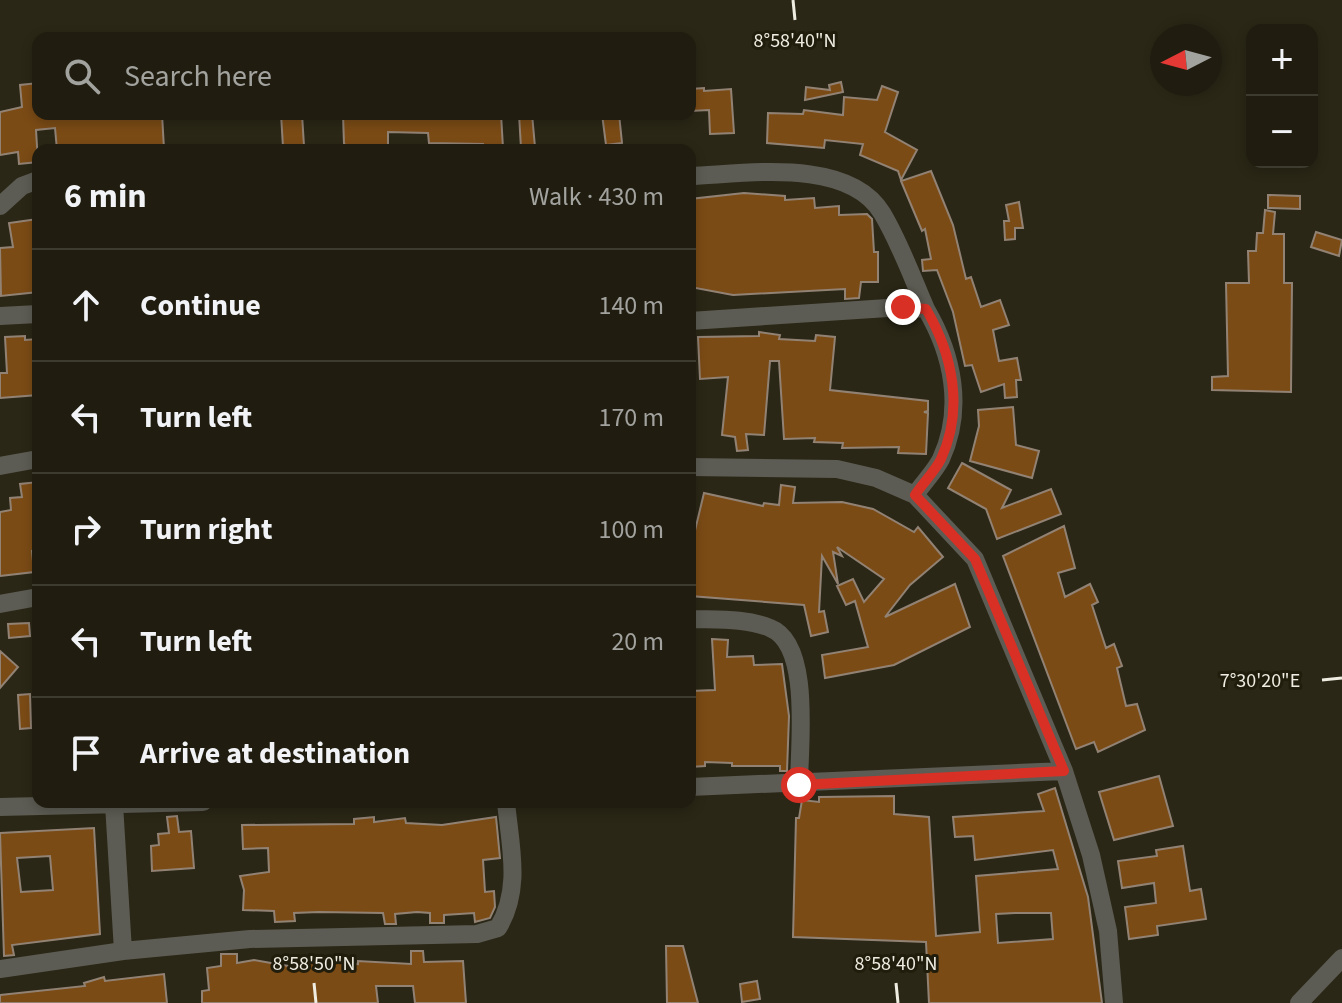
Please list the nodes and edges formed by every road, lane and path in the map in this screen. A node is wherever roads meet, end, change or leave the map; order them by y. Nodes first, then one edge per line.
1 (696, 176) edge
2 (32, 182) edge
3 (0, 206) edge
4 (926, 309) junction
5 (32, 314) edge
6 (0, 316) edge
7 (696, 321) edge
8 (32, 460) edge
9 (0, 466) edge
10 (696, 467) edge
11 (915, 495) junction
12 (32, 598) edge
13 (0, 604) edge
14 (696, 619) edge
15 (1064, 771) junction
16 (799, 785) junction
17 (696, 787) edge
18 (32, 806) edge
19 (0, 807) edge
20 (114, 808) edge
21 (507, 808) edge
22 (123, 951) junction
23 (1342, 958) edge
24 (0, 969) edge
25 (1114, 1003) edge
26 (1299, 1003) edge

1 - 4 street
2 - 3 street
4 - 7 street
4 - 11 street
5 - 6 street
8 - 9 street
10 - 11 street
11 - 15 street
12 - 13 street
14 - 16 street
15 - 16 street
15 - 25 street
16 - 17 street
18 - 19 street
20 - 22 street
21 - 22 street
22 - 24 street
23 - 26 street

